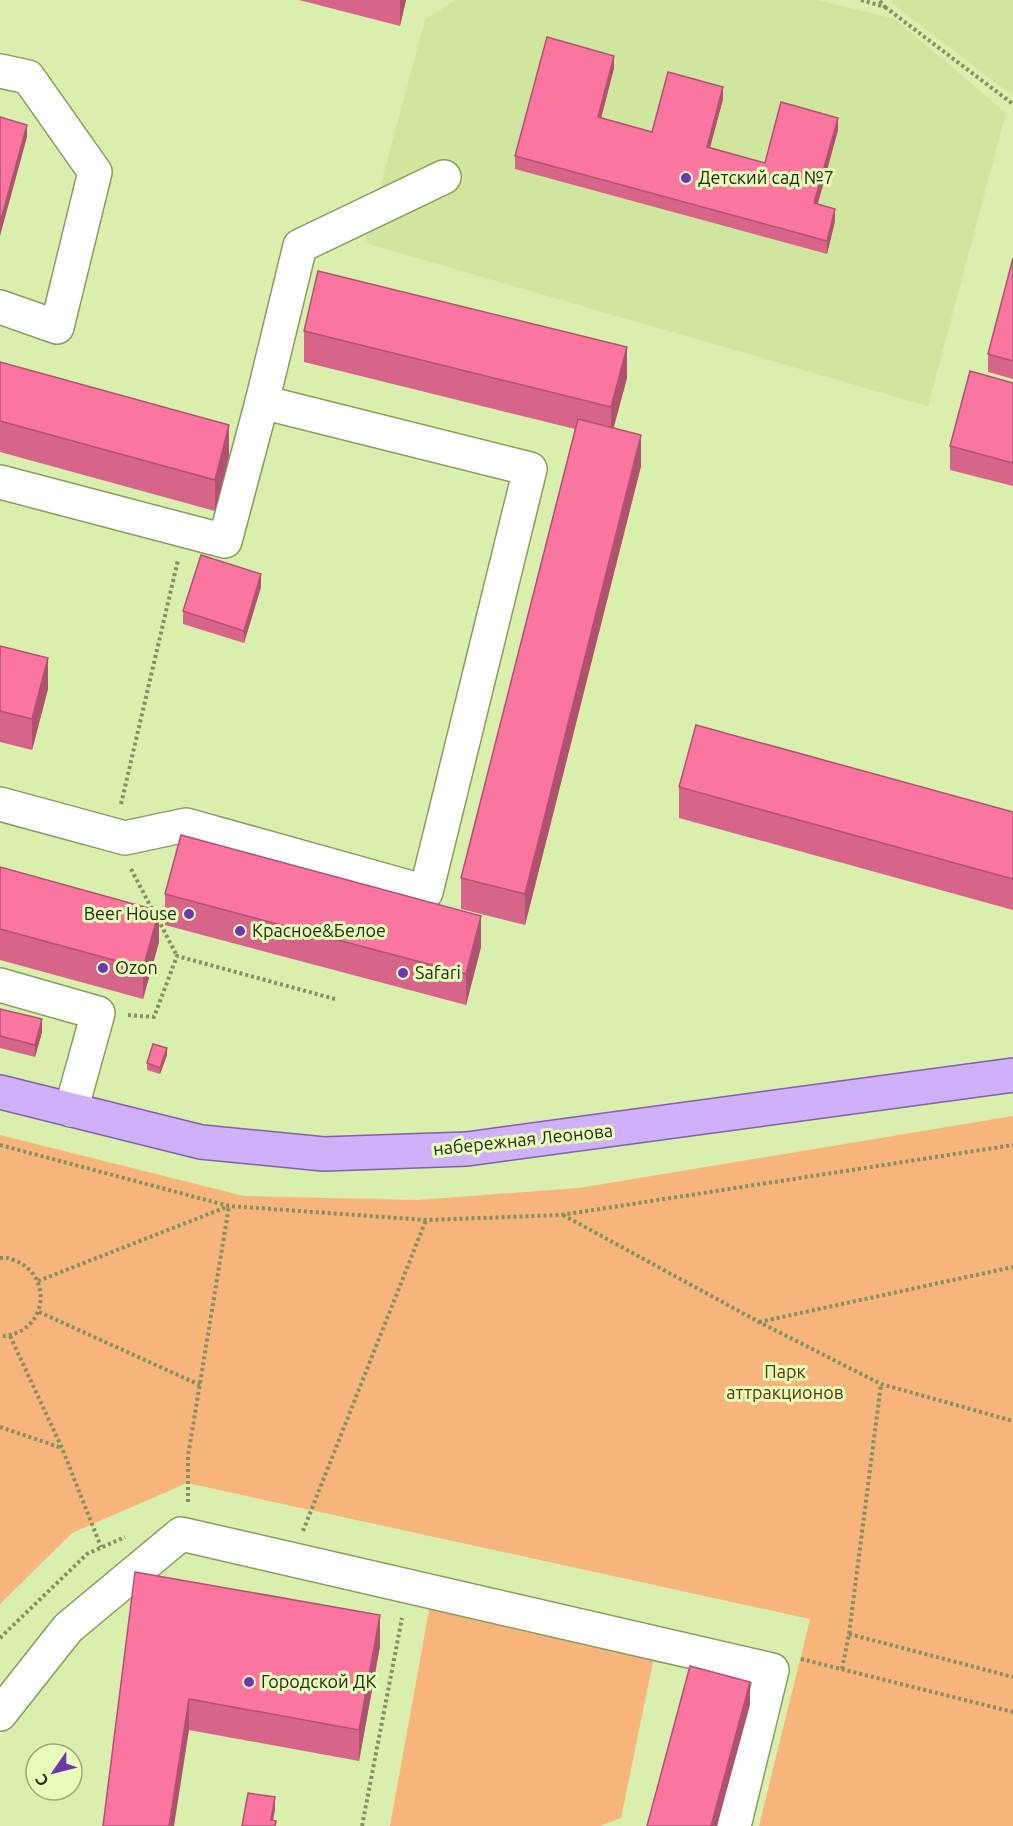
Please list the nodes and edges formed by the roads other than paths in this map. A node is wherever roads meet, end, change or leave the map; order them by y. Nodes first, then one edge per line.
1 (0, 71) edge
2 (444, 177) dead end
3 (0, 307) edge
4 (262, 402) junction
5 (0, 482) edge
6 (0, 804) edge
7 (0, 985) edge
8 (1013, 1075) edge
9 (0, 1092) edge
10 (71, 1110) junction
11 (0, 1714) edge
12 (734, 1826) edge

1 - 3 lane
2 - 4 lane
4 - 5 lane
4 - 6 lane
7 - 10 lane
8 - 10 main road, набережная Леонова
9 - 10 main road, набережная Леонова
11 - 12 lane

